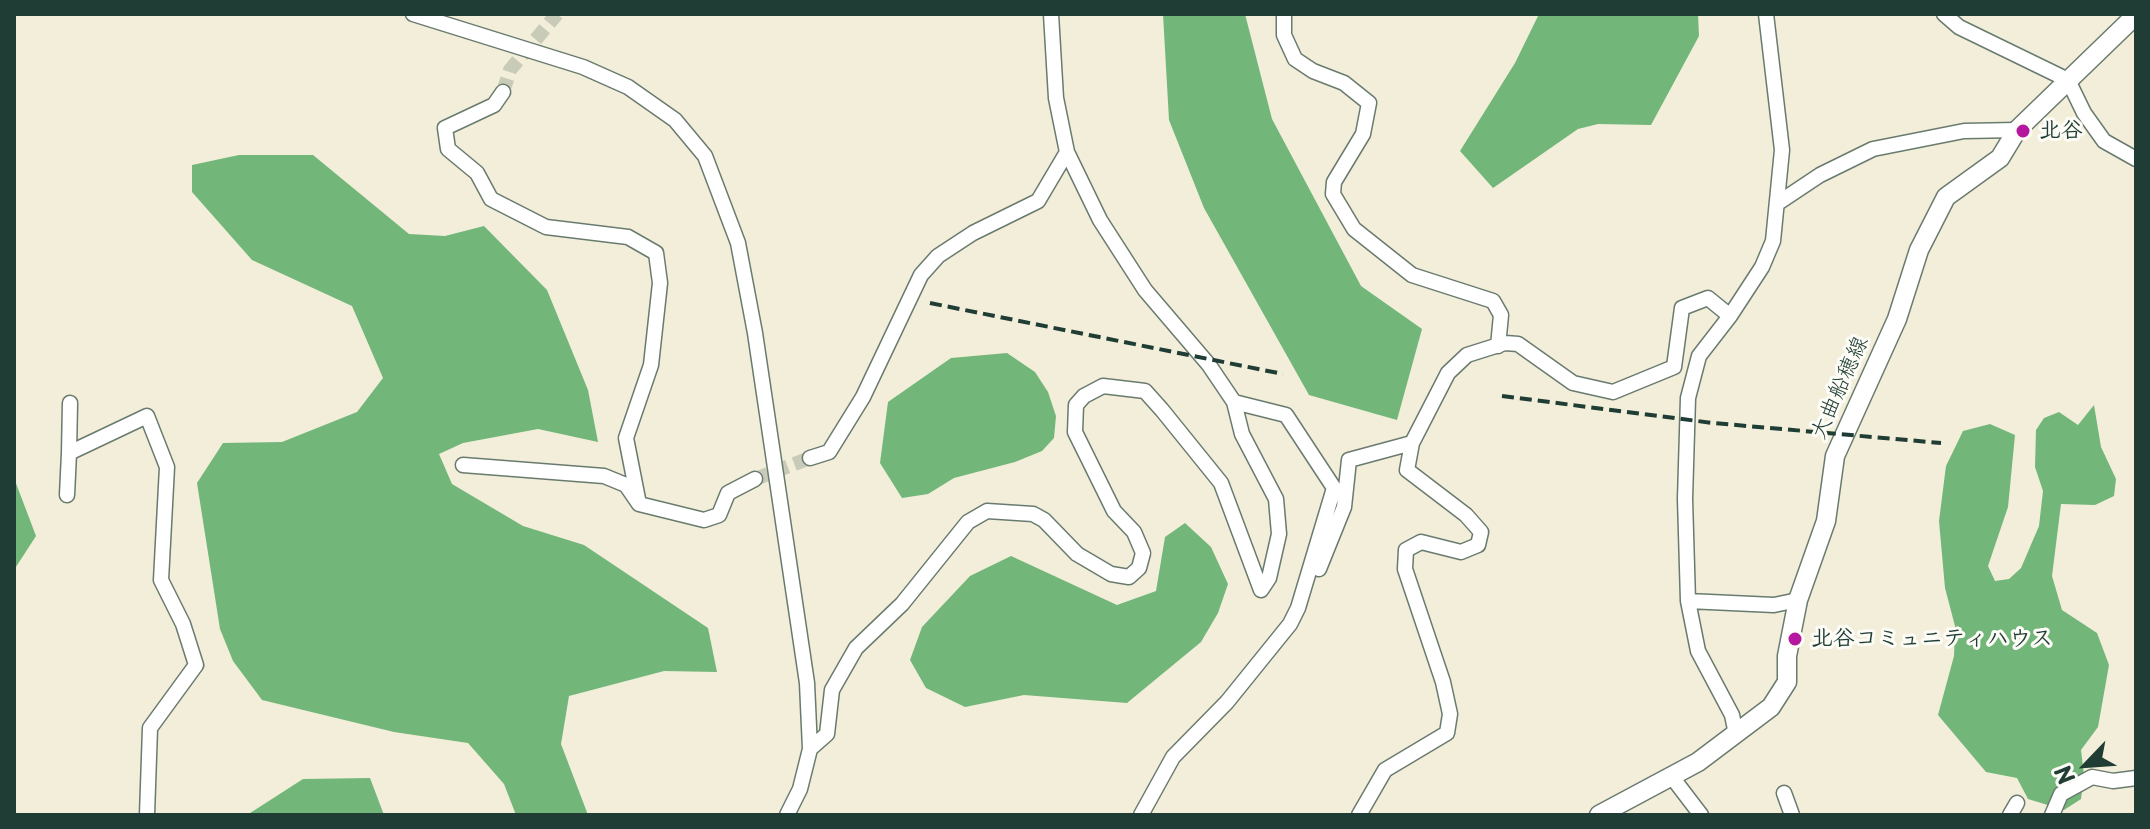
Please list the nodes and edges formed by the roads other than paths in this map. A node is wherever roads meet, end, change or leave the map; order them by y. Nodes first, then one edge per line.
1 (413, 14) edge
2 (1051, 14) edge
3 (1284, 14) edge
4 (1766, 14) edge
5 (1944, 14) edge
6 (2136, 15) edge
7 (2068, 80) junction
8 (503, 92) tunnel mouth
9 (2017, 130) junction
10 (1067, 152) junction
11 (2136, 159) edge
12 (1778, 203) junction
13 (1730, 316) junction
14 (1498, 346) junction
15 (1234, 402) junction
16 (70, 403) dead end
17 (1412, 443) junction
18 (69, 453) junction
19 (810, 458) tunnel mouth
20 (463, 465) dead end
21 (755, 479) tunnel mouth
22 (67, 495) dead end
23 (639, 504) junction
24 (1306, 583) junction
25 (1798, 600) junction
26 (1688, 601) junction
27 (1736, 734) junction
28 (810, 749) junction
29 (1672, 777) junction
30 (2136, 778) edge
31 (1784, 793) dead end
32 (147, 815) edge
33 (787, 815) edge
34 (1141, 815) edge
35 (1359, 815) edge
36 (1599, 815) edge
37 (1701, 815) edge
38 (1792, 815) edge
39 (2052, 815) edge

1 - 28 street
2 - 10 street
3 - 14 street
4 - 12 street
5 - 7 street
6 - 7 main road, 大曲船穂線
7 - 9 main road, 大曲船穂線
7 - 11 street
8 - 23 street
9 - 12 street
9 - 25 main road, 大曲船穂線
10 - 15 street
10 - 19 street
12 - 13 street
13 - 14 street
13 - 26 street
14 - 17 street
15 - 24 street
15 - 28 street
16 - 18 street
17 - 24 street
17 - 35 street
18 - 22 street
18 - 32 street
20 - 23 street
21 - 23 street
24 - 34 street
25 - 26 street
25 - 27 main road, 大曲船穂線
26 - 27 street
27 - 29 main road, 大曲船穂線
28 - 33 street
29 - 36 main road, 大曲船穂線
29 - 37 street
30 - 39 street
31 - 38 street

